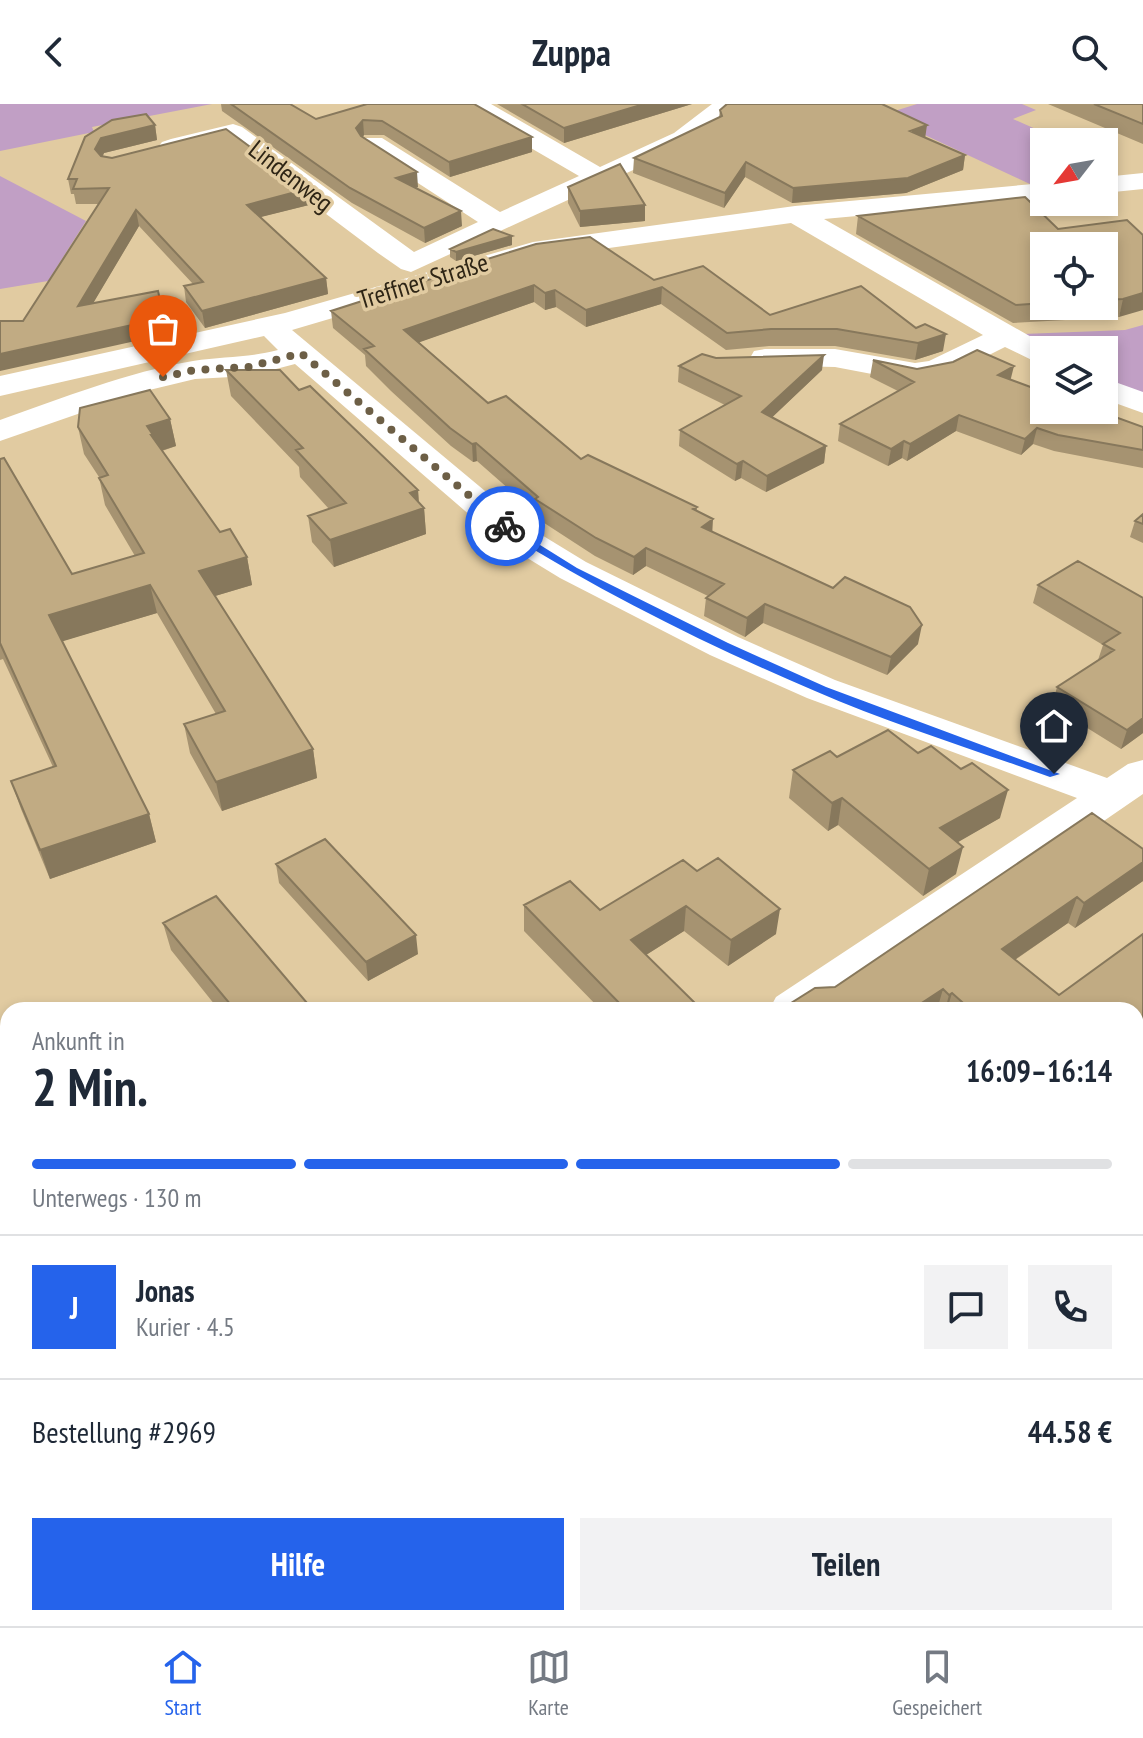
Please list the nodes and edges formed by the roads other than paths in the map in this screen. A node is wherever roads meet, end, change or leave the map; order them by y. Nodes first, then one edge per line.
1 (473, 104) edge
2 (727, 104) edge
3 (373, 143) edge
4 (144, 154) edge
5 (599, 177) junction
6 (1143, 181) edge
7 (1118, 184) edge
8 (1030, 192) edge
9 (795, 214) junction
10 (498, 223) junction
11 (405, 275) junction
12 (271, 326) junction
13 (1005, 336) junction
14 (1030, 349) edge
15 (301, 353) junction
16 (742, 360) edge
17 (0, 386) edge
18 (1118, 393) edge
19 (1143, 403) edge
20 (0, 431) edge
21 (1128, 785) edge
22 (805, 1002) edge

1 - 5 street
2 - 5 street
3 - 10 street
4 - 11 street, Lindenweg
5 - 10 street
6 - 7 street
8 - 9 street, Treffner Straße
9 - 11 street, Treffner Straße
9 - 13 street
10 - 11 street
11 - 12 street, Treffner Straße
12 - 15 street
12 - 17 street, Treffner Straße
13 - 14 street
13 - 16 street
15 - 20 street
15 - 21 street
18 - 19 street
21 - 22 street

